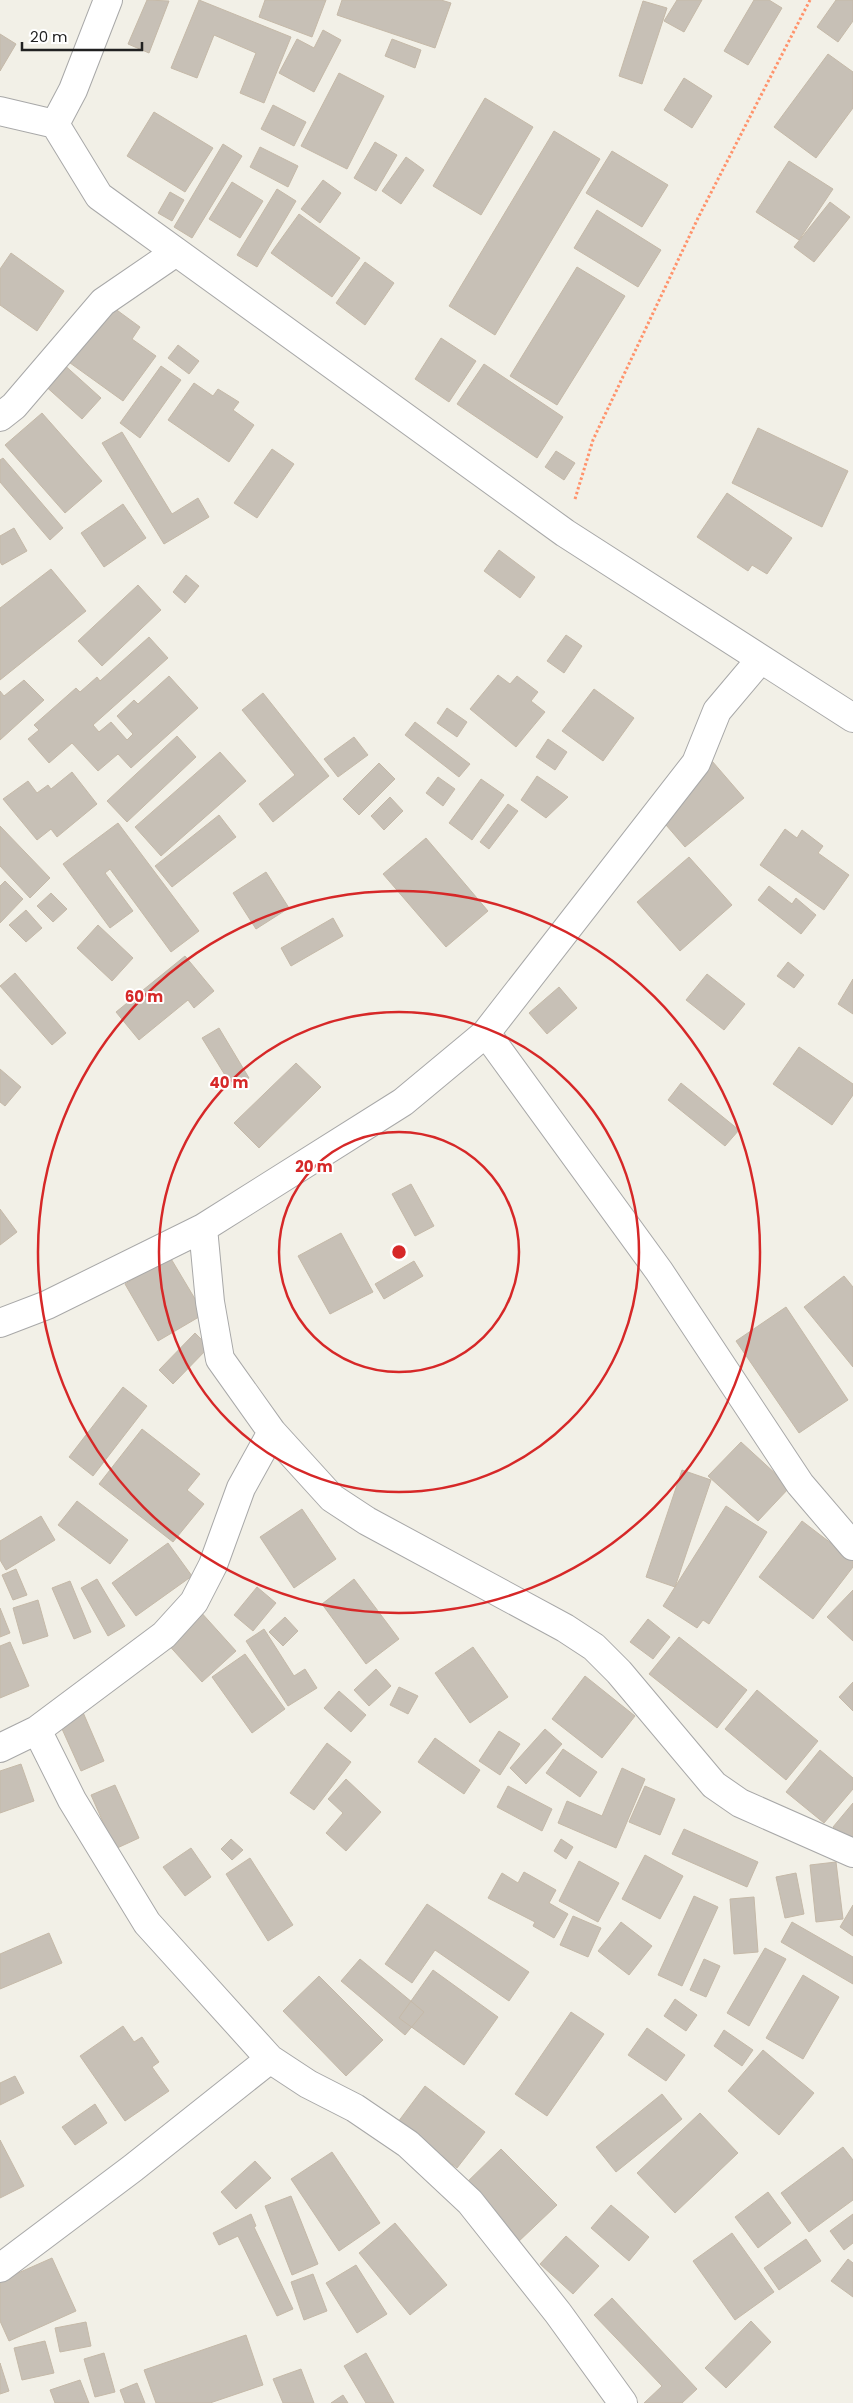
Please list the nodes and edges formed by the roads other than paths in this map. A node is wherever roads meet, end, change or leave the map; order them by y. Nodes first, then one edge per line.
1 (108, 0) edge
2 (0, 111) edge
3 (56, 124) junction
4 (176, 252) junction
5 (0, 417) edge
6 (760, 660) junction
7 (853, 718) edge
8 (486, 1033) junction
9 (203, 1228) junction
10 (0, 1323) edge
11 (272, 1432) junction
12 (853, 1546) edge
13 (37, 1730) junction
14 (0, 1748) edge
15 (853, 1853) edge
16 (270, 2059) junction
17 (0, 2268) edge
18 (623, 2403) edge

1 - 3 street
2 - 3 street
3 - 4 street
4 - 5 street
4 - 6 street
6 - 7 street
6 - 8 street
8 - 9 street
8 - 12 street
9 - 10 street
9 - 11 street
11 - 13 street
11 - 15 street
13 - 14 street
13 - 16 street
16 - 17 street
16 - 18 street

